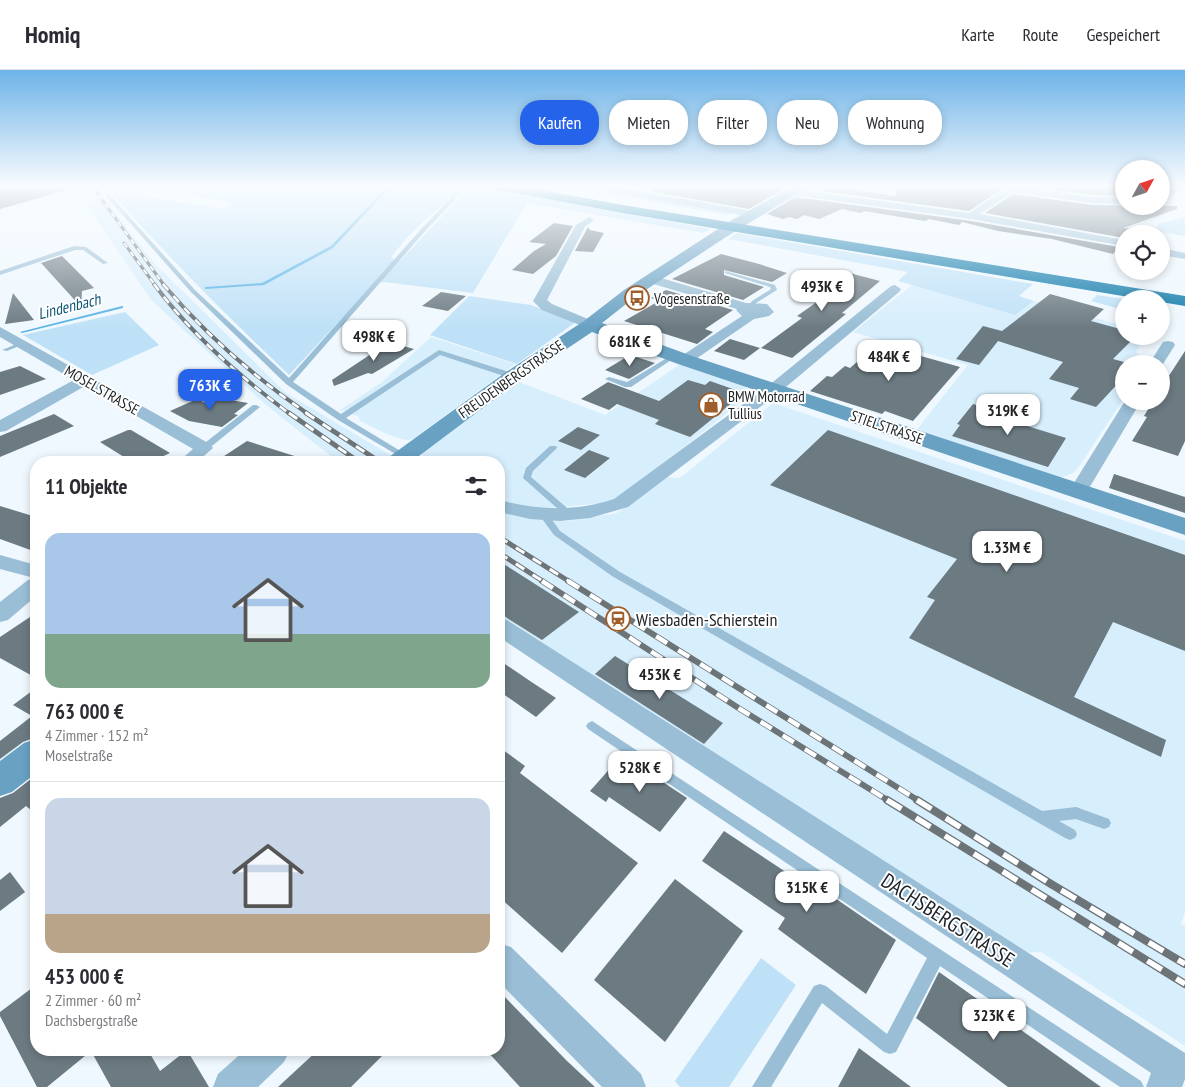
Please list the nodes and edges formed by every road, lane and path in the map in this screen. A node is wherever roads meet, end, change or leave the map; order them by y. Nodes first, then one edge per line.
1 (141, 233) edge
2 (420, 233) edge
3 (576, 233) edge
4 (720, 233) edge
5 (773, 233) edge
6 (817, 233) edge
7 (1070, 233) edge
8 (1115, 241) edge
9 (1170, 253) edge
10 (1185, 256) edge
11 (105, 263) dead end
12 (727, 272) dead end
13 (0, 273) edge
14 (651, 279) junction
15 (895, 289) dead end
16 (1185, 292) edge
17 (1185, 301) edge
18 (750, 309) junction
19 (590, 326) junction
20 (0, 332) edge
21 (21, 344) junction
22 (1168, 345) dead end
23 (5, 350) dead end
24 (1162, 355) edge
25 (680, 358) junction
26 (513, 376) junction
27 (609, 378) dead end
28 (84, 380) junction
29 (289, 382) junction
30 (774, 388) junction
31 (256, 407) dead end
32 (1128, 410) edge
33 (341, 418) junction
34 (0, 427) edge
35 (204, 448) junction
36 (553, 448) dead end
37 (194, 456) edge
38 (398, 456) edge
39 (411, 456) edge
40 (1078, 491) junction
41 (505, 507) edge
42 (570, 515) junction
43 (545, 516) junction
44 (1185, 527) edge
45 (0, 562) edge
46 (30, 570) edge
47 (30, 590) edge
48 (0, 614) edge
49 (505, 630) edge
50 (592, 726) dead end
51 (30, 758) edge
52 (0, 781) edge
53 (1041, 817) junction
54 (1104, 823) dead end
55 (1070, 834) dead end
56 (937, 955) junction
57 (505, 965) edge
58 (265, 1056) edge
59 (1174, 1075) edge
60 (231, 1087) edge
61 (628, 1087) edge
62 (761, 1087) edge
63 (1135, 1087) edge

1 - 29 lane
2 - 29 lane
3 - 19 street
4 - 14 street, FREUDENBERGSTRASSE
5 - 17 highway
6 - 16 highway
7 - 8 street
9 - 10 street
11 - 13 lane
12 - 18 lane
14 - 18 street
14 - 19 street, FREUDENBERGSTRASSE
15 - 30 street
18 - 25 street
19 - 25 street, STIELSTRASSE
19 - 26 street, FREUDENBERGSTRASSE
20 - 21 street, MOSELSTRASSE
21 - 23 lane
21 - 28 street, MOSELSTRASSE
22 - 24 street
25 - 27 lane
25 - 30 street, STIELSTRASSE
26 - 33 lane
26 - 39 street, FREUDENBERGSTRASSE
28 - 34 street
28 - 35 street, MOSELSTRASSE
29 - 33 lane
30 - 40 street, STIELSTRASSE
30 - 42 street
31 - 35 lane
32 - 40 street
33 - 38 lane
35 - 37 street
36 - 42 lane
40 - 44 street, STIELSTRASSE
41 - 43 street
42 - 43 street
43 - 53 lane
45 - 46 street
47 - 48 street
49 - 59 street, DACHSBERGSTRASSE
50 - 56 lane
51 - 52 street
53 - 54 lane
53 - 55 lane
56 - 62 lane
56 - 63 lane
57 - 61 street
58 - 60 street

